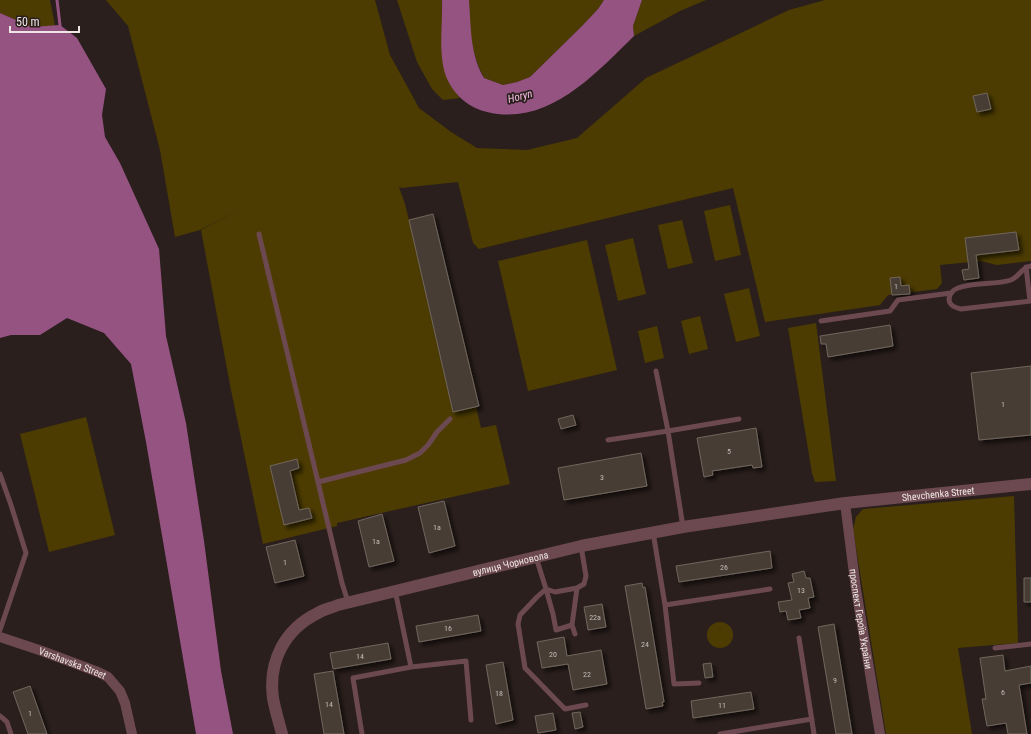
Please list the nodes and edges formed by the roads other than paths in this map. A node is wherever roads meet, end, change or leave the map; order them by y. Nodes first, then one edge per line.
1 (259, 234) dead end
2 (1029, 266) edge
3 (951, 293) junction
4 (1030, 301) edge
5 (820, 321) dead end
6 (656, 371) dead end
7 (450, 419) dead end
8 (739, 419) dead end
9 (668, 431) junction
10 (608, 440) dead end
11 (0, 474) edge
12 (318, 482) junction
13 (1031, 484) edge
14 (845, 503) junction
15 (683, 527) junction
16 (652, 532) junction
17 (581, 546) junction
18 (536, 557) junction
19 (576, 588) junction
20 (770, 589) dead end
21 (395, 590) junction
22 (546, 590) junction
23 (348, 602) junction
24 (665, 605) junction
25 (572, 625) junction
26 (0, 630) edge
27 (575, 634) dead end
28 (0, 637) edge
29 (799, 638) dead end
30 (1031, 644) edge
31 (995, 648) dead end
32 (411, 668) junction
33 (699, 683) dead end
34 (586, 705) dead end
35 (0, 716) edge
36 (812, 719) junction
37 (471, 720) dead end
38 (11, 734) edge
39 (132, 734) edge
40 (282, 734) edge
41 (362, 734) edge
42 (720, 734) edge
43 (814, 734) edge
44 (880, 734) edge

1 - 12 lane
2 - 3 lane
2 - 4 lane
3 - 4 lane
3 - 5 lane
6 - 9 lane
7 - 12 lane
8 - 9 lane
9 - 10 lane
9 - 15 lane
11 - 26 lane
12 - 23 lane
13 - 14 street, Shevchenka Street
14 - 15 street, вулиця Чорновола
14 - 44 street, проспект Героїв України
15 - 16 street, вулиця Чорновола
16 - 17 street, вулиця Чорновола
16 - 24 lane
17 - 18 street, вулиця Чорновола
17 - 19 lane
18 - 21 street, вулиця Чорновола
18 - 22 lane
19 - 22 lane
19 - 25 lane
20 - 24 lane
21 - 23 street, вулиця Чорновола
21 - 32 lane
22 - 25 lane
22 - 34 lane
23 - 40 street, вулиця Чорновола
24 - 33 lane
25 - 27 lane
28 - 39 street, Varshavska Street
29 - 36 lane
30 - 31 lane
32 - 37 lane
32 - 41 lane
35 - 38 lane
36 - 42 lane
36 - 43 lane

